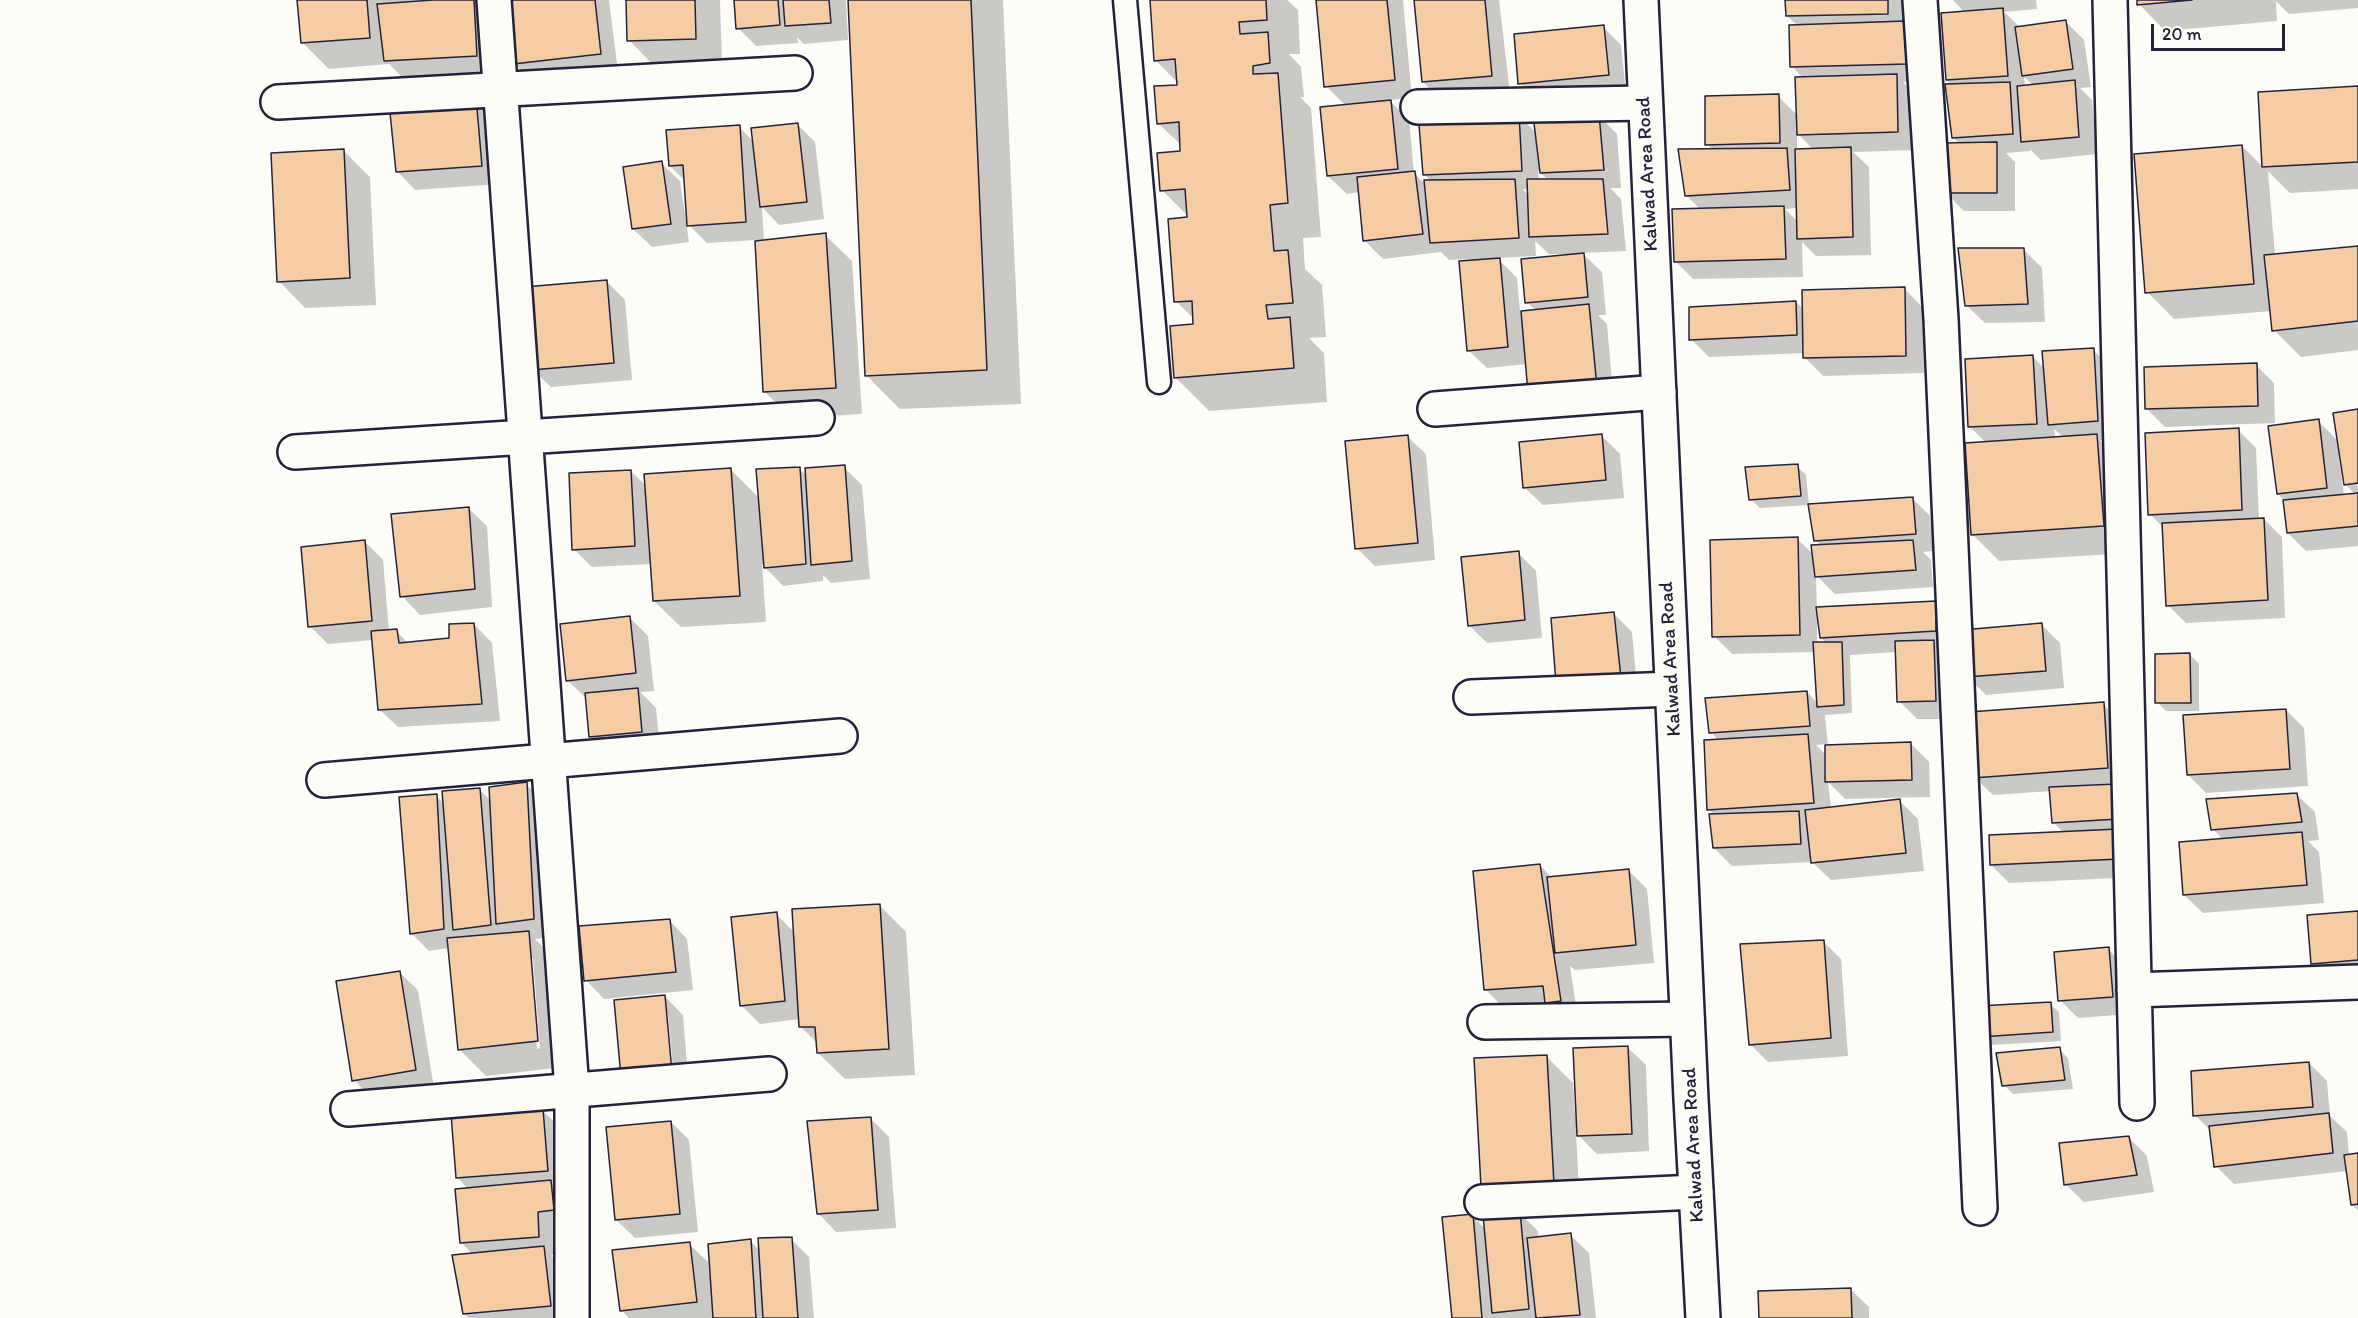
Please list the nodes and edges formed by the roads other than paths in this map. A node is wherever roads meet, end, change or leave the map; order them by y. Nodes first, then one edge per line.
1 (494, 0) edge
2 (1125, 0) edge
3 (1641, 0) edge
4 (1920, 0) edge
5 (2110, 0) edge
6 (795, 74) dead end
7 (500, 89) junction
8 (278, 102) dead end
9 (1645, 103) junction
10 (1418, 107) dead end
11 (1159, 382) dead end
12 (1659, 392) junction
13 (1435, 409) dead end
14 (817, 418) dead end
15 (526, 437) junction
16 (295, 452) dead end
17 (1672, 689) junction
18 (1471, 697) dead end
19 (840, 736) dead end
20 (549, 761) junction
21 (324, 780) dead end
22 (2358, 982) edge
23 (2134, 990) junction
24 (1688, 1019) junction
25 (1485, 1022) dead end
26 (769, 1074) dead end
27 (572, 1090) junction
28 (2137, 1103) dead end
29 (348, 1109) dead end
30 (1696, 1192) junction
31 (1482, 1202) dead end
32 (1980, 1208) dead end
33 (572, 1318) edge
34 (1703, 1318) edge

1 - 7 street
2 - 11 lane
3 - 9 street, Kalwad Area Road
4 - 32 street
5 - 23 street
6 - 7 street
7 - 8 street
7 - 15 street
9 - 10 street
9 - 12 street, Kalwad Area Road
12 - 13 street
12 - 17 street, Kalwad Area Road
14 - 15 street
15 - 16 street
15 - 20 street
17 - 18 street
17 - 24 street, Kalwad Area Road
19 - 20 street
20 - 21 street
20 - 27 street
22 - 23 street
23 - 28 street
24 - 25 street
24 - 30 street, Kalwad Area Road
26 - 27 street
27 - 29 street
27 - 33 street
30 - 31 street
30 - 34 street, Kalwad Area Road

